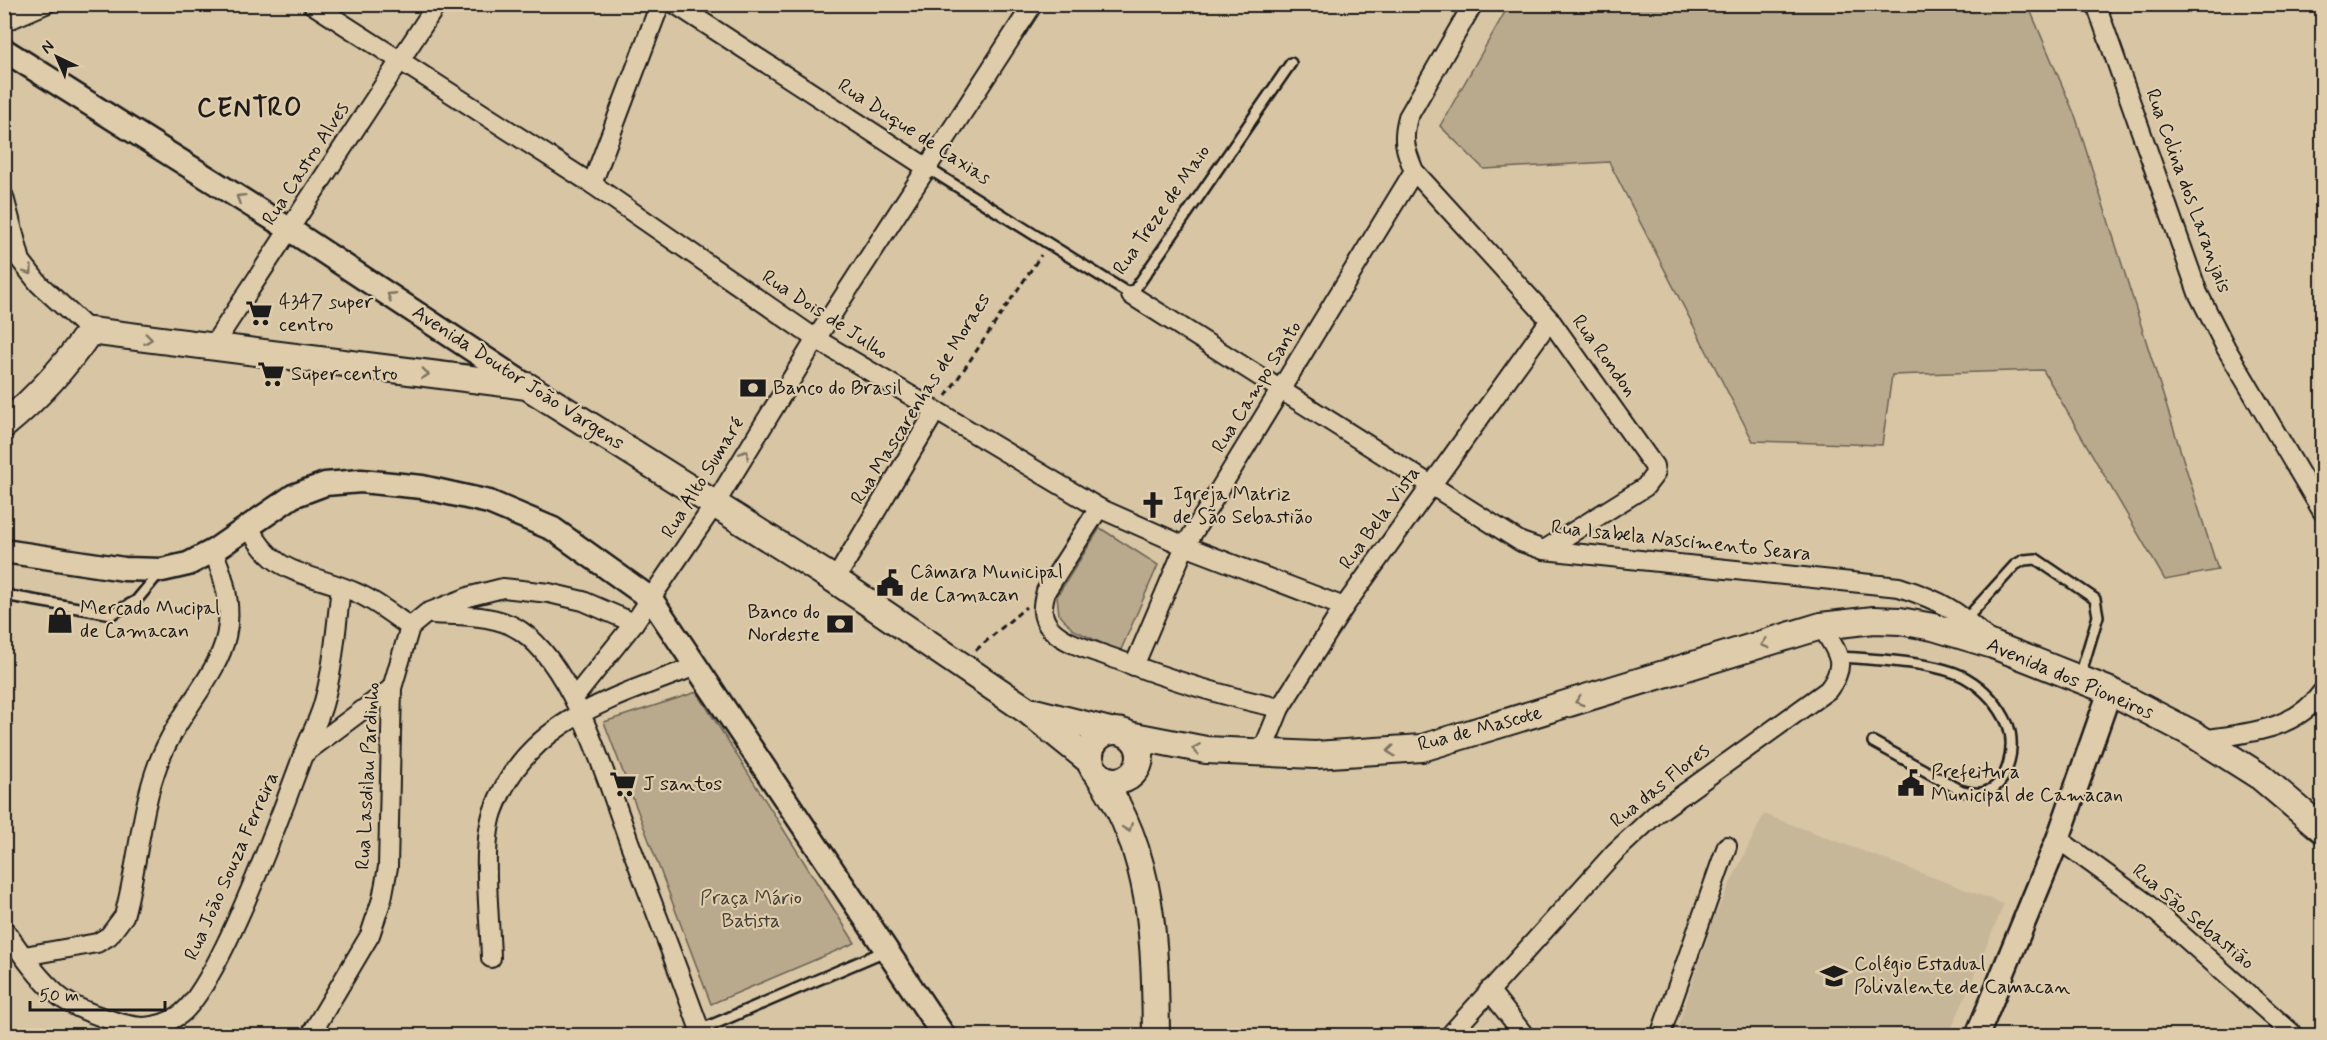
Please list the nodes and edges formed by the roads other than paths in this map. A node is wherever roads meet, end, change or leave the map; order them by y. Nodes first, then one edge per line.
1 (46, 4) edge
2 (312, 4) edge
3 (437, 4) edge
4 (660, 4) edge
5 (675, 4) edge
6 (1033, 4) edge
7 (1473, 4) edge
8 (2096, 4) edge
9 (4, 22) edge
10 (4, 50) edge
11 (400, 60) junction
12 (1291, 63) dead end
13 (929, 169) junction
14 (1414, 171) junction
15 (592, 184) junction
16 (4, 197) edge
17 (289, 229) junction
18 (1131, 295) junction
19 (1550, 320) junction
20 (90, 331) junction
21 (816, 339) junction
22 (212, 347) junction
23 (527, 386) junction
24 (1281, 391) junction
25 (935, 412) junction
26 (4, 425) edge
27 (1432, 486) junction
28 (715, 504) junction
29 (1099, 508) junction
30 (2322, 512) edge
31 (248, 525) junction
32 (1185, 546) junction
33 (6, 549) edge
34 (1544, 550) junction
35 (213, 551) junction
36 (162, 570) junction
37 (835, 580) junction
38 (341, 588) junction
39 (4, 595) edge
40 (651, 599) junction
41 (1344, 606) junction
42 (427, 613) junction
43 (1966, 619) junction
44 (634, 623) junction
45 (410, 627) junction
46 (1821, 627) junction
47 (1993, 645) junction
48 (1840, 657) junction
49 (696, 666) junction
50 (1134, 666) junction
51 (2079, 678) junction
52 (392, 688) junction
53 (2110, 691) junction
54 (2322, 692) edge
55 (577, 705) junction
56 (1280, 708) junction
57 (1029, 711) junction
58 (1120, 733) junction
59 (2202, 740) junction
60 (1874, 742) dead end
61 (1262, 752) junction
62 (303, 755) junction
63 (1095, 769) junction
64 (2322, 829) edge
65 (2058, 839) junction
66 (1727, 846) dead end
67 (4, 929) edge
68 (887, 950) junction
69 (24, 956) junction
70 (491, 958) dead end
71 (1489, 990) junction
72 (701, 1033) edge
73 (310, 1035) edge
74 (944, 1035) edge
75 (1156, 1035) edge
76 (1449, 1035) edge
77 (1525, 1035) edge
78 (1660, 1035) edge
79 (1977, 1035) edge
80 (2295, 1035) edge

1 - 9 street
2 - 11 street, Rua Dois de Julho
3 - 11 street, Rua Castro Alves
4 - 15 street
5 - 13 street, Rua Duque de Caxias
6 - 13 street, Rua Alto Sumaré
7 - 14 street
8 - 30 street, Rua Colina dos Laranjais
17 -> 10 street, Avenida Doutor João Vargens
11 - 15 street, Rua Dois de Julho
11 - 17 street, Rua Castro Alves
12 - 18 lane, Rua Treze de Maio
13 - 18 lane, Rua Duque de Caxias
13 - 21 street, Rua Alto Sumaré
14 - 19 street, Rua Rondon
14 - 24 street, Rua Campo Santo
15 - 21 street, Rua Dois de Julho
16 -> 20 street
17 - 22 street, Rua Castro Alves
23 -> 17 street, Avenida Doutor João Vargens
18 - 24 street, Rua Treze de Maio
19 - 27 street, Rua Bela Vista
19 - 34 street, Rua Rondon
20 -> 22 main road
20 - 26 main road
21 - 25 street, Rua Dois de Julho
28 -> 21 street, Rua Alto Sumaré
22 -> 23 main road
23 - 28 main road, Avenida Doutor João Vargens
24 - 27 street, Rua Isabela Nascimento Seara
24 - 32 street, Rua Campo Santo
25 - 29 street, Rua Dois de Julho
25 - 37 street, Rua Mascarenhas de Moraes
27 - 34 street, Rua Isabela Nascimento Seara
27 - 41 street, Rua Bela Vista
28 - 37 main road, Avenida Doutor João Vargens
28 - 40 street, Rua Alto Sumaré
29 - 32 street, Rua Dois de Julho
29 - 50 street
31 - 35 street
31 - 38 street
31 - 40 street
32 - 41 street, Rua Dois de Julho
32 - 50 street, Rua Campo Santo
33 - 36 street
34 - 43 street, Rua Isabela Nascimento Seara
35 - 36 street
35 - 69 street
36 - 39 lane
37 - 57 main road, Avenida Doutor João Vargens
38 - 45 street
38 - 62 street, Rua João Souza Ferreira
40 - 44 street
40 - 49 street
41 - 56 street, Rua Bela Vista
42 - 44 street
42 - 45 street
42 - 55 street
43 - 47 street, Rua Isabela Nascimento Seara
43 - 51 lane
44 - 55 street
45 - 52 street, Rua Lasdilau Pardinho
46 - 47 main road, Avenida dos Pioneiros
46 - 48 street
46 -> 61 main road, Rua de Mascote
47 - 51 main road, Avenida dos Pioneiros
48 - 60 lane
48 - 71 street, Rua das Flores
49 - 55 street
49 - 68 street
50 - 56 street
51 - 53 main road, Avenida dos Pioneiros
52 - 62 street
52 - 73 street, Rua Lasdilau Pardinho
53 - 59 main road, Avenida dos Pioneiros
53 - 65 street
54 - 59 street
55 - 70 street
55 - 72 street
56 - 61 street, Rua Bela Vista
57 - 58 main road, Avenida Doutor João Vargens
57 - 63 main road, Avenida Doutor João Vargens
61 -> 58 main road, Rua de Mascote
58 - 63 main road
58 - 63 main road
59 - 64 main road, Avenida dos Pioneiros
62 - 69 street, Rua João Souza Ferreira
63 -> 75 main road, Avenida Doutor João Vargens
65 - 79 street
65 - 80 street, Rua São Sebastião
66 - 78 street
67 - 69 street, Rua João Souza Ferreira
68 - 72 lane
68 - 74 street
71 - 76 street, Rua das Flores
71 - 77 street

